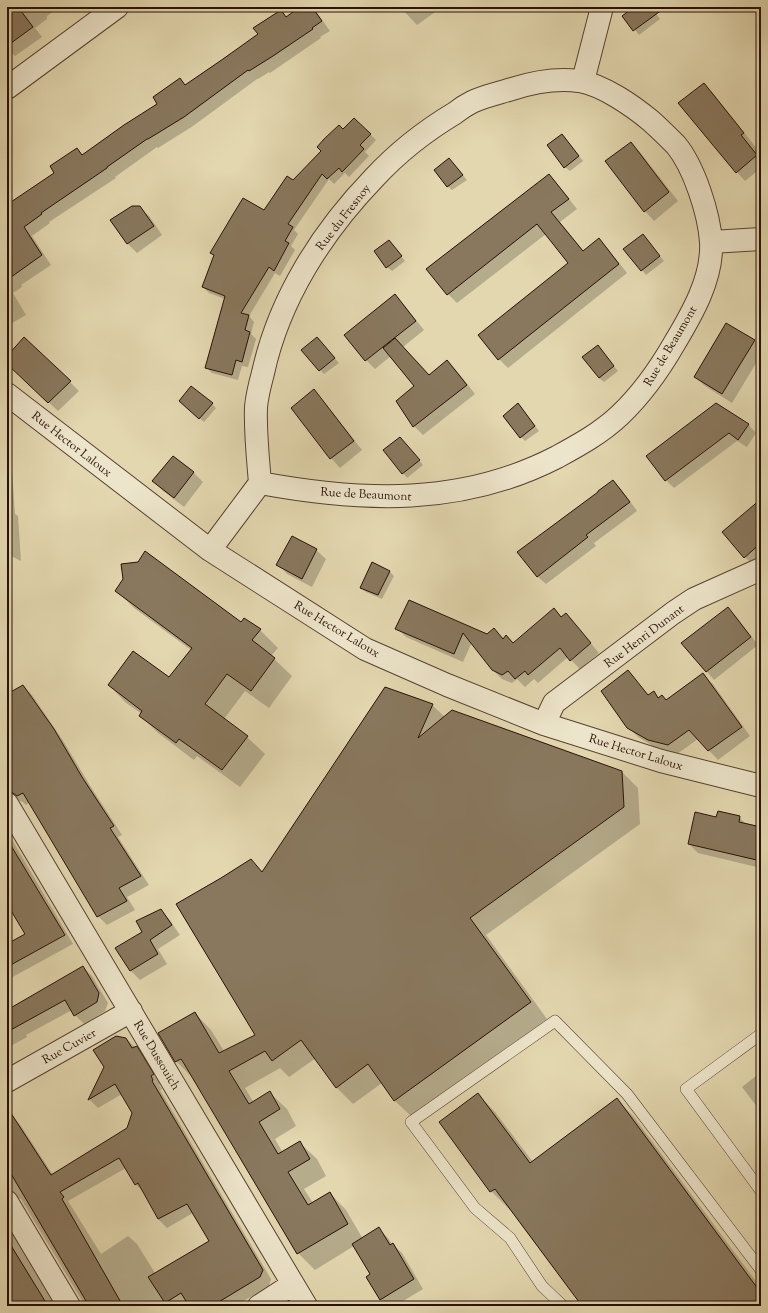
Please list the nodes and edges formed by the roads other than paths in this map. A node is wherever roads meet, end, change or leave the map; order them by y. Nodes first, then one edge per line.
1 (117, 7) edge
2 (602, 7) edge
3 (583, 81) junction
4 (7, 88) edge
5 (678, 148) joint
6 (761, 239) edge
7 (711, 242) junction
8 (7, 394) edge
9 (260, 483) junction
10 (210, 550) junction
11 (761, 569) edge
12 (544, 724) junction
13 (761, 786) edge
14 (7, 804) edge
15 (131, 1011) junction
16 (761, 1034) edge
17 (7, 1081) edge
18 (761, 1191) edge
19 (7, 1202) edge
20 (761, 1270) edge
21 (293, 1284) junction
22 (68, 1306) edge
23 (259, 1306) edge
24 (306, 1306) edge
25 (563, 1306) edge

1 - 4 street
2 - 3 street
3 - 5 street, Rue du Fresnoy
3 - 9 street, Rue du Fresnoy
5 - 7 street, Rue de Beaumont
6 - 7 street
7 - 9 street, Rue de Beaumont
8 - 10 street, Rue Hector Laloux
9 - 10 street
10 - 12 street, Rue Hector Laloux
11 - 12 street, Rue Henri Dunant
12 - 13 street, Rue Hector Laloux
14 - 15 street, Rue Dussouich
15 - 17 street, Rue Cuvier
15 - 21 street, Rue Dussouich
16 - 18 lane
19 - 22 street
20 - 25 lane
21 - 23 street
21 - 24 street, Rue Dussouich

